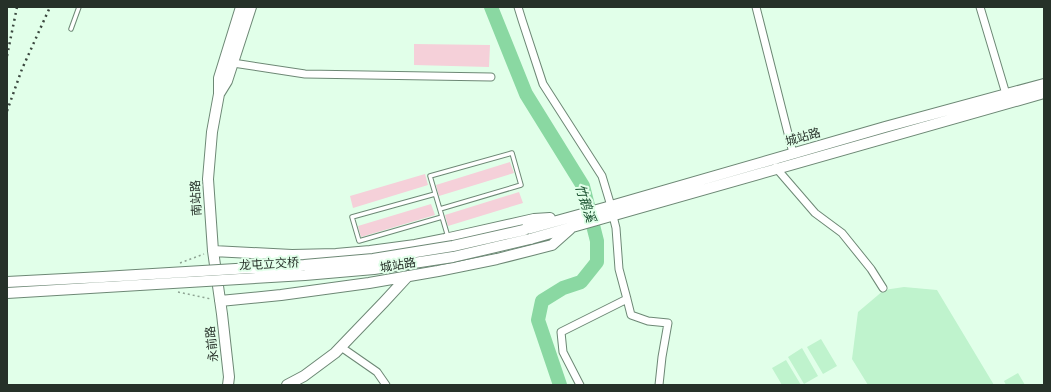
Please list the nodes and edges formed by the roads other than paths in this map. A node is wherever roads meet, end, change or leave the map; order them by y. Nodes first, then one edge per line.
1 (79, 7) edge
2 (241, 7) edge
3 (250, 7) edge
4 (518, 7) edge
5 (756, 7) edge
6 (980, 7) edge
7 (71, 29) dead end
8 (233, 63) junction
9 (491, 77) dead end
10 (1044, 84) edge
11 (1044, 93) edge
12 (219, 94) junction
13 (1006, 94) junction
14 (793, 153) junction
15 (773, 159) junction
16 (776, 169) junction
17 (435, 194) junction
18 (440, 209) junction
19 (609, 212) junction
20 (442, 217) junction
21 (573, 222) junction
22 (524, 230) joint
23 (448, 238) junction
24 (530, 239) joint
25 (213, 251) junction
26 (408, 276) junction
27 (7, 282) edge
28 (883, 288) dead end
29 (7, 293) edge
30 (627, 300) junction
31 (220, 301) junction
32 (340, 347) junction
33 (293, 384) edge
34 (228, 385) edge
35 (386, 385) edge
36 (580, 385) edge
37 (659, 385) edge

1 - 7 lane
2 - 12 main road, 南站路
3 - 8 main road, 南站路
4 - 19 street
5 - 14 street
6 - 13 street
8 - 9 street
8 - 12 main road, 南站路
10 - 13 main road, 城站路
11 - 16 main road, 城站路
12 - 25 main road, 南站路
13 - 14 main road, 城站路
14 - 15 main road, 城站路
15 - 16 street
15 - 19 main road, 城站路
16 - 19 main road, 城站路
16 - 28 street
17 - 18 lane
17 - 18 lane
17 - 20 lane
18 - 20 lane
19 - 21 main road, 城站路
19 - 30 street
20 - 23 lane
21 - 22 main road, 城站路
21 - 23 main road, 城站路
21 - 24 main road, 城站路
21 - 26 main road, 城站路
22 - 27 main road, 龙屯立交桥, bridge
23 - 25 main road, 城站路
24 - 29 main road, 龙屯立交桥, bridge
25 - 31 main road, 南站路
26 - 31 main road, 城站路
26 - 32 main road
30 - 36 street
30 - 37 street
31 - 34 main road, 永前路
32 - 33 main road
32 - 35 street

